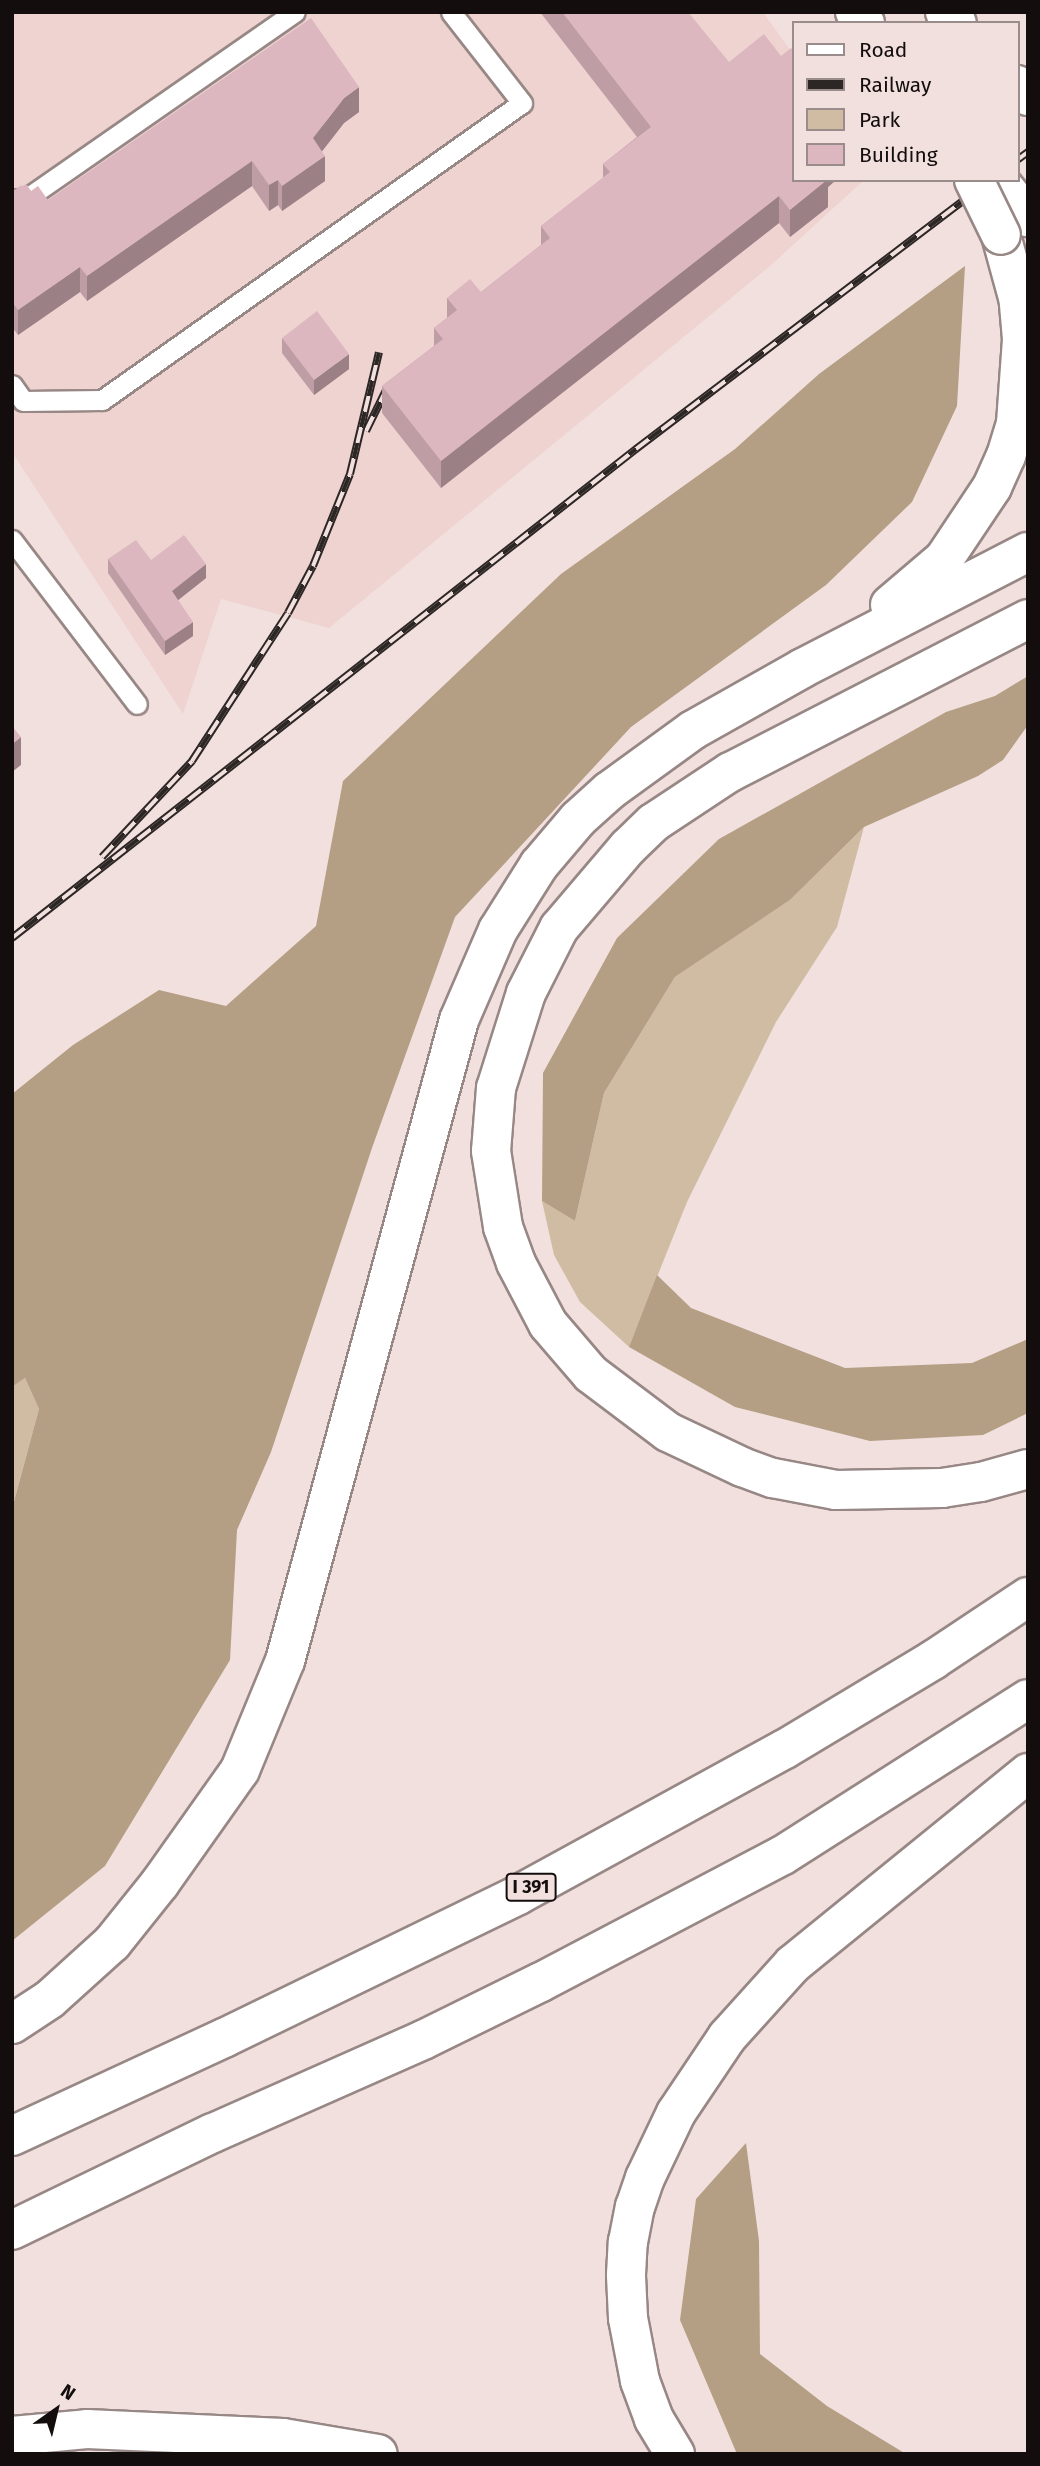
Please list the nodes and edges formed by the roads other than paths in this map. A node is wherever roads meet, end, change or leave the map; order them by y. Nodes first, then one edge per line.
1 (295, 12) edge
2 (451, 12) edge
3 (976, 182) edge
4 (999, 182) edge
5 (12, 200) edge
6 (1018, 223) edge
7 (12, 386) edge
8 (12, 540) edge
9 (1028, 552) edge
10 (1028, 620) edge
11 (803, 668) junction
12 (137, 704) dead end
13 (1028, 1469) edge
14 (1028, 1597) edge
15 (1028, 1699) edge
16 (1028, 1773) edge
17 (12, 2024) edge
18 (12, 2136) edge
19 (12, 2230) edge
20 (12, 2436) edge
21 (379, 2454) edge
22 (675, 2454) edge

1 - 5 lane
2 - 7 lane
3 - 6 main road, bridge
4 - 6 main road
6 - 11 main road
8 - 12 lane
9 - 11 main road
10 - 13 main road
11 - 17 main road
14 - 18 main road, I 391
15 - 19 main road
16 - 22 main road
20 - 21 main road

